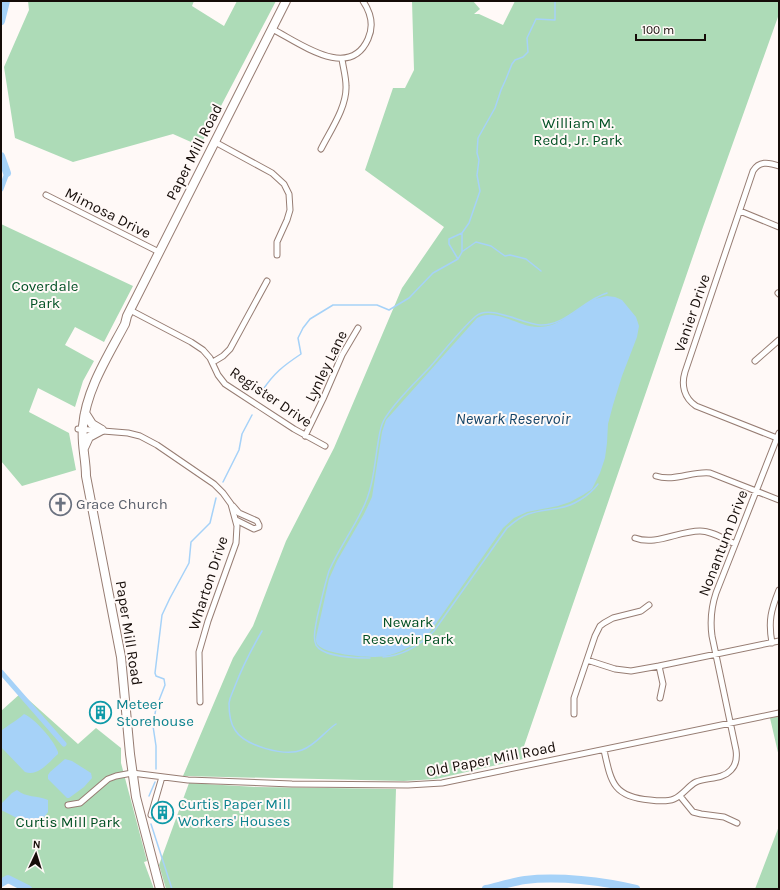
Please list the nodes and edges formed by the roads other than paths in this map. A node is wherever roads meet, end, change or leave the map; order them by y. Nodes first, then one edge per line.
1 (286, 1) edge
2 (363, 1) edge
3 (272, 29) junction
4 (342, 58) junction
5 (215, 142) junction
6 (321, 149) dead end
7 (779, 166) edge
8 (46, 195) dead end
9 (740, 211) junction
10 (779, 227) edge
11 (159, 252) junction
12 (277, 255) dead end
13 (267, 281) dead end
14 (128, 313) junction
15 (358, 328) dead end
16 (779, 340) edge
17 (755, 361) dead end
18 (213, 362) junction
19 (85, 412) junction
20 (80, 429) junction
21 (102, 430) junction
22 (778, 435) edge
23 (304, 436) junction
24 (325, 446) dead end
25 (83, 453) junction
26 (86, 476) junction
27 (656, 476) dead end
28 (756, 490) junction
29 (779, 500) edge
30 (231, 504) junction
31 (236, 520) junction
32 (635, 538) dead end
33 (735, 544) junction
34 (779, 590) edge
35 (649, 605) dead end
36 (779, 641) edge
37 (772, 643) junction
38 (716, 654) junction
39 (587, 660) junction
40 (659, 666) junction
41 (660, 698) dead end
42 (200, 702) dead end
43 (779, 713) edge
44 (574, 714) dead end
45 (730, 723) junction
46 (604, 750) junction
47 (132, 773) junction
48 (162, 777) junction
49 (680, 796) junction
50 (68, 805) dead end
51 (151, 815) dead end
52 (737, 823) dead end
53 (160, 889) edge

1 - 3 main road, Paper Mill Road
2 - 4 street
3 - 4 street
3 - 5 main road, Paper Mill Road
4 - 6 street
5 - 11 main road, Paper Mill Road
5 - 12 street
7 - 9 street, Vanier Drive
8 - 11 street, Mimosa Drive
9 - 10 street
9 - 22 street, Vanier Drive
11 - 14 main road, Paper Mill Road
13 - 18 street
14 - 18 street, Register Drive
14 - 19 main road, Paper Mill Road
14 - 20 main road, Paper Mill Road
15 - 23 street, Lynley Lane
16 - 17 street
18 - 23 street, Register Drive
19 - 20 main road, Paper Mill Road
19 - 21 main road
20 - 21 street, Wharton Drive
20 - 25 main road, Paper Mill Road
20 - 26 main road, Paper Mill Road
21 - 25 main road
21 - 30 street, Wharton Drive
22 - 28 street, Nonantum Drive
23 - 24 street, Register Drive
25 - 26 main road, Paper Mill Road
26 - 47 main road, Paper Mill Road
27 - 28 street
28 - 29 street
28 - 33 street, Nonantum Drive
30 - 31 street, Wharton Drive
30 - 31 street
31 - 42 street, Wharton Drive
32 - 33 street
33 - 38 street, Nonantum Drive
34 - 37 street
35 - 39 street
36 - 37 street
37 - 38 street
38 - 40 street
38 - 45 street, Nonantum Drive
39 - 40 street
39 - 44 street
40 - 41 street
43 - 45 street, Old Paper Mill Road
45 - 46 street, Old Paper Mill Road
45 - 49 street, Nonantum Drive
46 - 48 street, Old Paper Mill Road
46 - 49 street
47 - 48 street, Old Paper Mill Road
47 - 50 street
47 - 53 main road, Paper Mill Road
48 - 51 street
49 - 52 street

